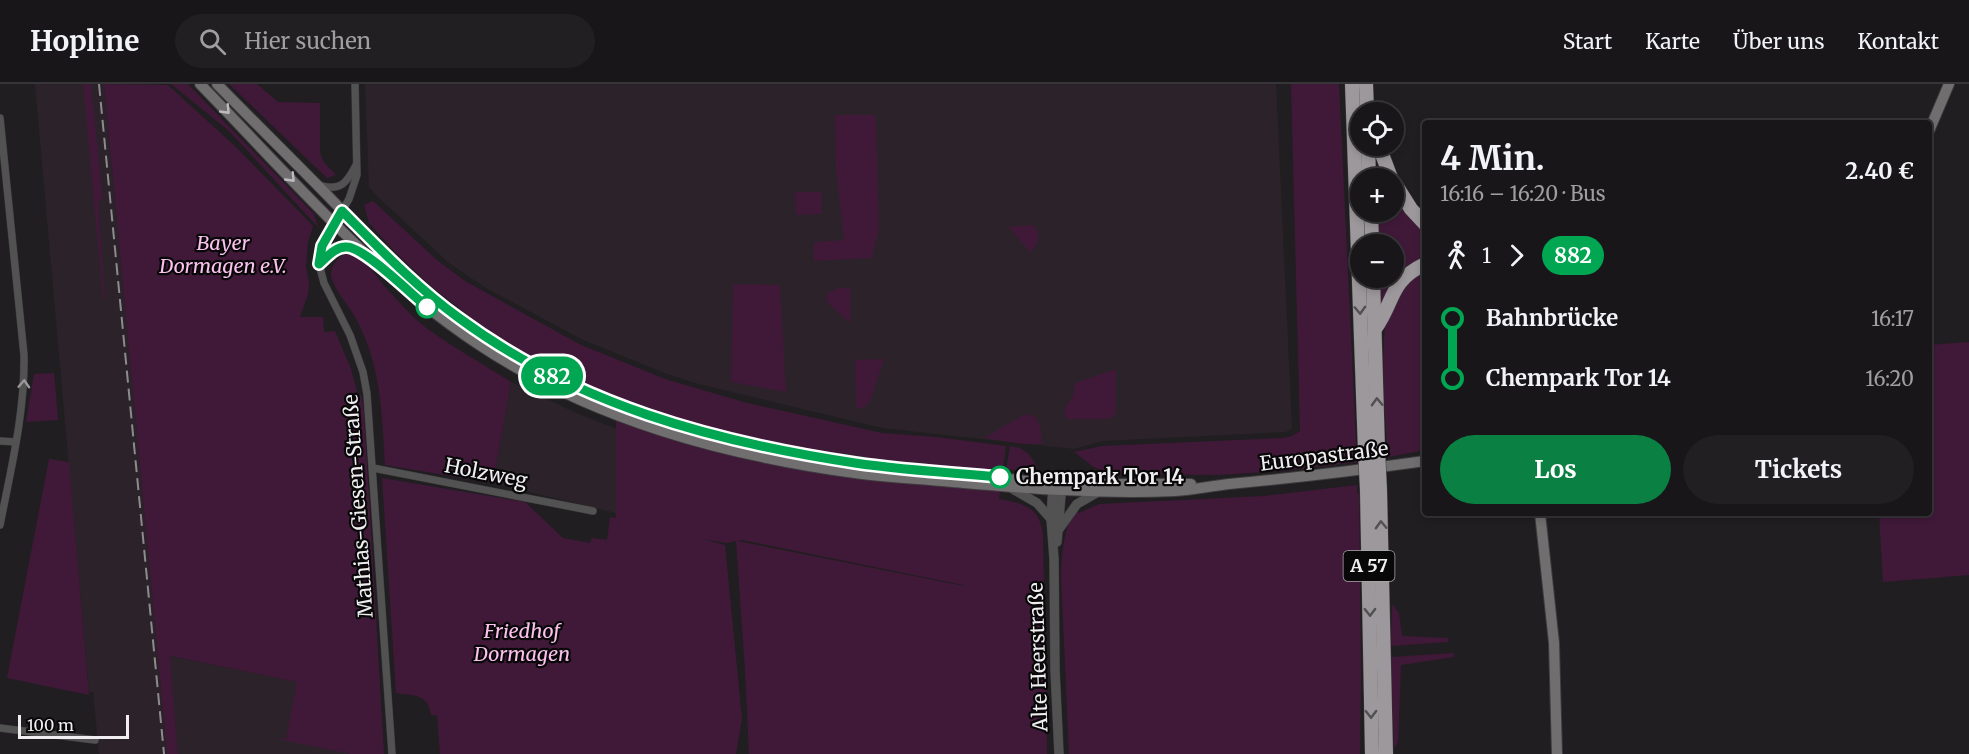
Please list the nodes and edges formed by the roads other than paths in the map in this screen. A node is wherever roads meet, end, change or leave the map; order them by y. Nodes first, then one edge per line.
1 (200, 84) edge
2 (217, 84) edge
3 (355, 84) edge
4 (1352, 84) edge
5 (1366, 84) edge
6 (1949, 84) edge
7 (1367, 102) edge
8 (0, 117) edge
9 (1932, 124) edge
10 (357, 163) junction
11 (315, 184) junction
12 (1404, 200) edge
13 (342, 211) junction
14 (1422, 221) edge
15 (335, 223) junction
16 (368, 255) junction
17 (319, 264) junction
18 (1422, 265) edge
19 (1373, 288) edge
20 (1375, 329) junction
21 (0, 441) edge
22 (16, 442) junction
23 (1372, 450) junction
24 (1422, 461) edge
25 (373, 468) junction
26 (1227, 485) junction
27 (1009, 487) junction
28 (1057, 487) junction
29 (1099, 492) junction
30 (593, 511) dead end
31 (1540, 516) edge
32 (1051, 519) junction
33 (0, 525) edge
34 (1058, 531) junction
35 (1054, 559) junction
36 (1377, 639) junction
37 (0, 728) edge
38 (95, 740) dead end
39 (392, 754) edge
40 (1059, 754) edge
41 (1372, 754) edge
42 (1386, 754) edge
43 (1557, 754) edge

1 -> 15 main road, Europastraße
2 - 11 main road, Europastraße
3 - 10 street
4 -> 23 highway, A 57
5 - 7 highway
6 - 9 main road
22 -> 8 street
10 - 11 street
10 - 13 street
11 - 13 main road, Europastraße
12 - 14 highway
13 - 15 street
13 - 28 main road, Europastraße
15 - 16 main road, Europastraße
15 - 17 street
16 - 17 street
16 - 27 main road, Europastraße
17 - 25 street, Mathias-Giesen-Straße
18 - 20 highway
19 - 20 highway, A 57
23 -> 20 highway, A 57
21 - 22 street
22 - 33 street
23 - 36 highway, A 57, bridge
24 - 26 main road, Europastraße
25 - 30 street, Holzweg
25 - 39 street, Mathias-Giesen-Straße
26 - 28 main road, Europastraße
26 - 29 main road, Europastraße
27 - 28 main road, Europastraße
27 - 32 street
28 - 29 main road, Europastraße
28 - 32 street, Alte Heerstraße
28 - 34 street, Alte Heerstraße
29 - 34 street
31 - 43 main road
32 - 35 street, Alte Heerstraße
34 - 35 street, Alte Heerstraße
35 - 40 street, Alte Heerstraße
36 -> 41 highway, A 57
36 - 42 highway, A 57
37 - 38 street

